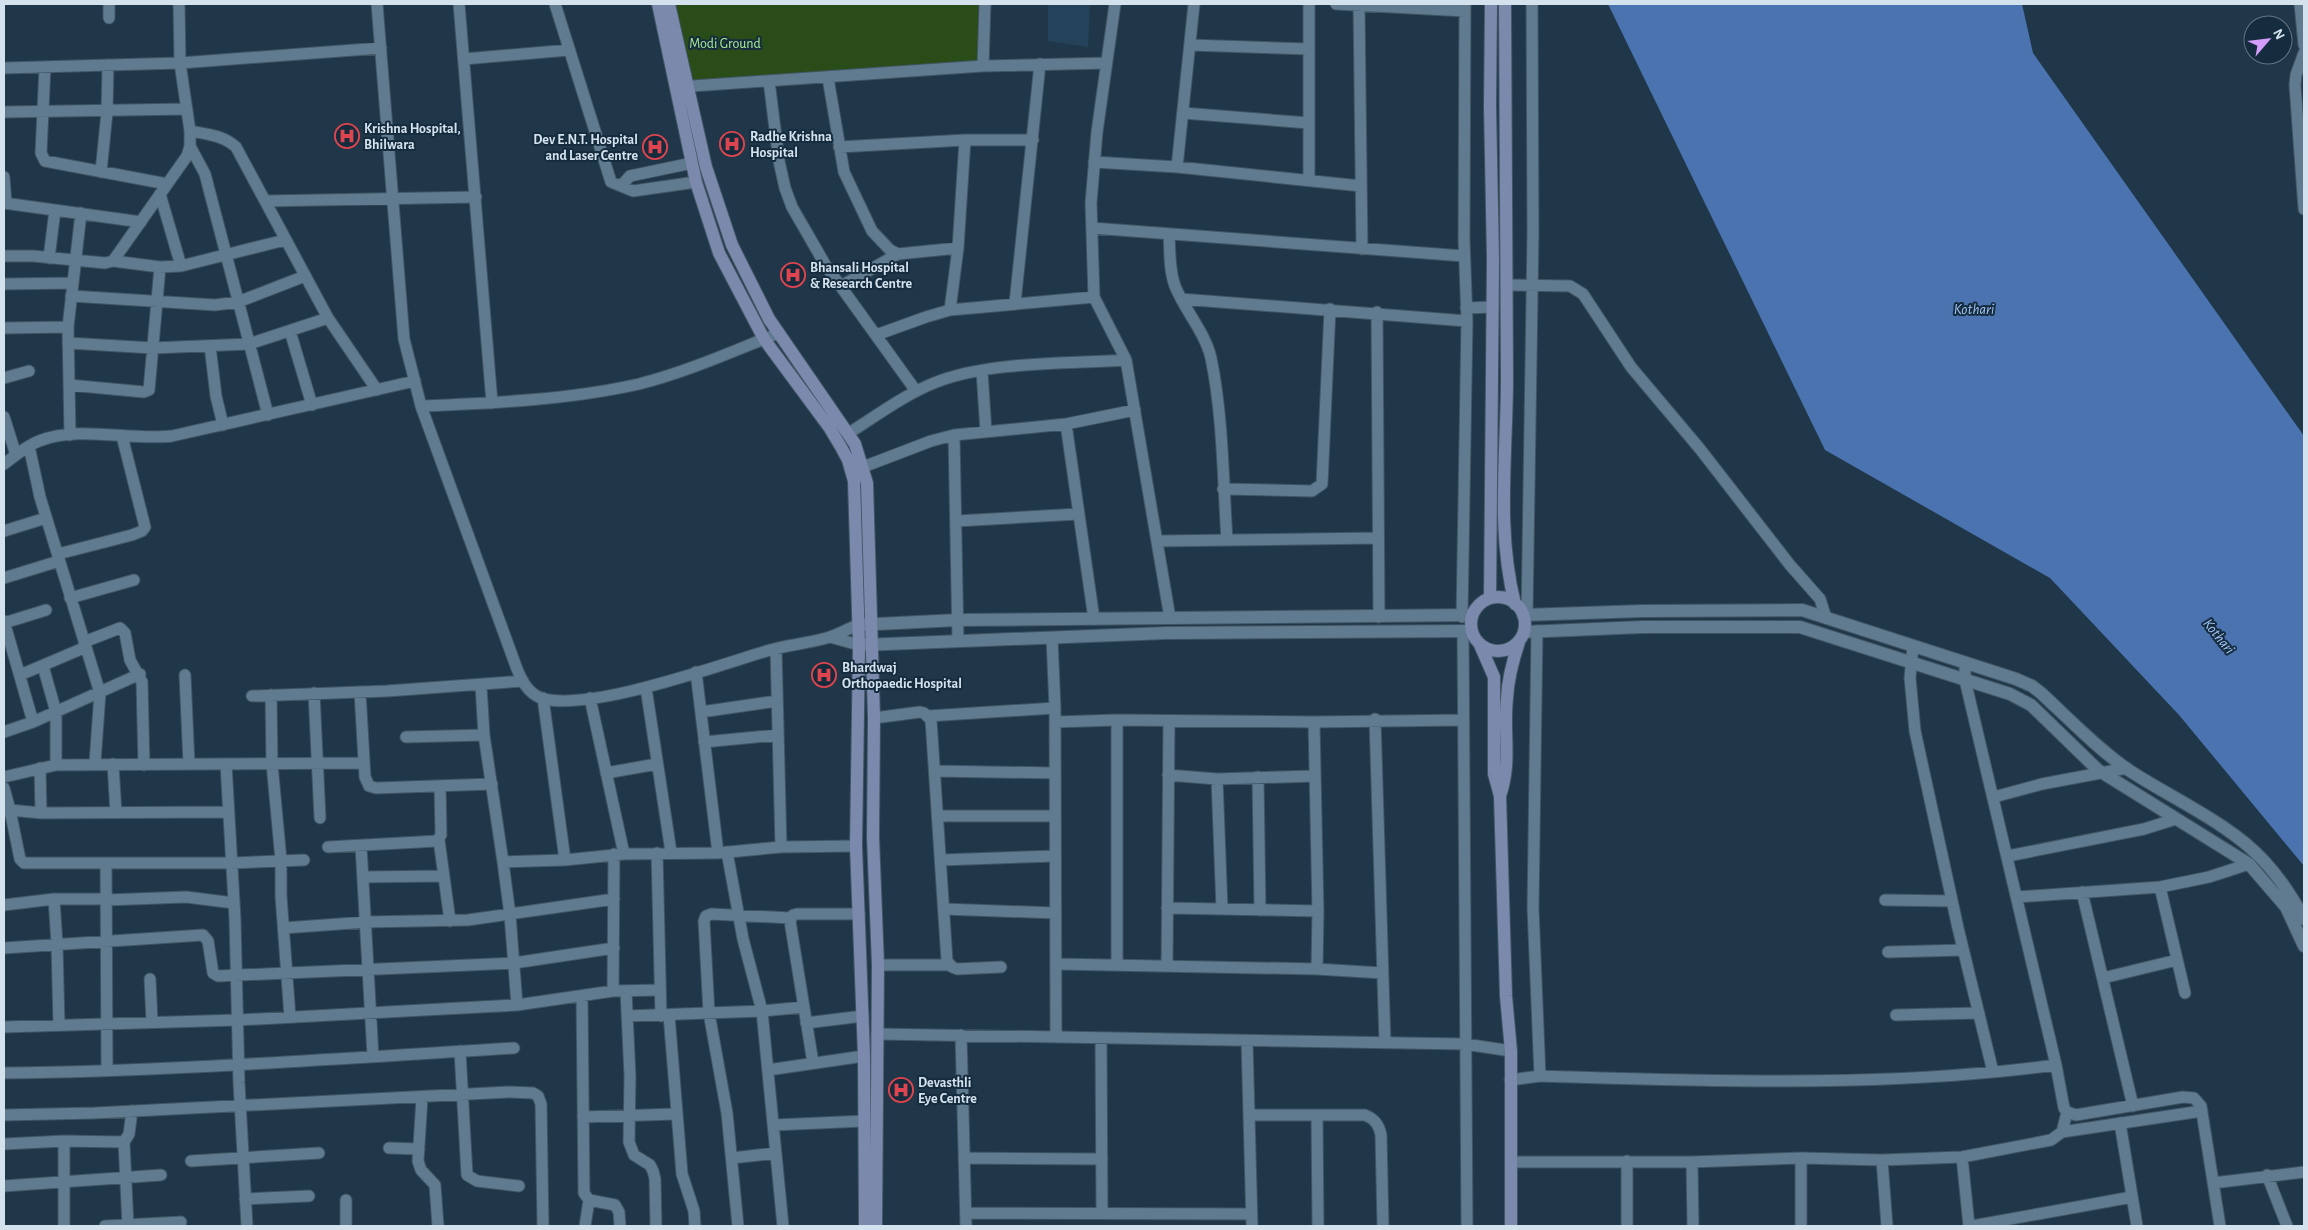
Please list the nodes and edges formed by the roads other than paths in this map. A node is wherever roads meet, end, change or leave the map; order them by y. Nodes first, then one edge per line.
1 (108, 4) edge
2 (179, 4) edge
3 (378, 4) edge
4 (459, 4) edge
5 (555, 4) edge
6 (658, 4) edge
7 (668, 4) edge
8 (985, 4) edge
9 (1114, 4) edge
10 (1194, 4) edge
11 (1309, 4) edge
12 (1336, 4) edge
13 (1491, 4) edge
14 (1505, 4) edge
15 (1532, 4) edge
16 (2300, 4) edge
17 (1359, 6) junction
18 (1465, 8) edge
19 (109, 18) dead end
20 (1190, 44) junction
21 (2304, 45) edge
22 (381, 48) junction
23 (1309, 49) junction
24 (569, 50) junction
25 (2304, 53) edge
26 (464, 59) junction
27 (180, 63) junction
28 (1106, 63) junction
29 (1040, 64) junction
30 (108, 65) junction
31 (983, 66) junction
32 (45, 67) junction
33 (4, 68) edge
34 (828, 78) junction
35 (769, 81) junction
36 (682, 86) junction
37 (187, 109) junction
38 (4, 112) edge
39 (45, 112) junction
40 (107, 112) junction
41 (1183, 113) junction
42 (1309, 123) junction
43 (190, 130) junction
44 (965, 140) junction
45 (1033, 140) junction
46 (190, 146) junction
47 (838, 148) junction
48 (1094, 162) junction
49 (692, 163) junction
50 (1178, 168) junction
51 (101, 172) junction
52 (4, 177) edge
53 (1309, 180) junction
54 (696, 182) junction
55 (167, 184) junction
56 (622, 185) junction
57 (1361, 186) junction
58 (160, 194) junction
59 (476, 197) junction
60 (392, 198) junction
61 (265, 201) junction
62 (5, 203) edge
63 (2304, 209) edge
64 (55, 210) junction
65 (81, 213) junction
66 (141, 222) junction
67 (1092, 228) junction
68 (1169, 234) junction
69 (285, 240) junction
70 (958, 248) junction
71 (1362, 249) junction
72 (898, 254) junction
73 (4, 256) edge
74 (226, 256) junction
75 (1464, 256) junction
76 (49, 258) junction
77 (74, 260) junction
78 (113, 261) junction
79 (181, 266) junction
80 (160, 267) junction
81 (305, 276) junction
82 (72, 283) junction
83 (4, 284) edge
84 (1532, 284) junction
85 (1507, 285) junction
86 (840, 286) junction
87 (70, 296) junction
88 (1094, 297) junction
89 (1182, 299) junction
90 (157, 302) junction
91 (238, 302) junction
92 (1015, 303) junction
93 (1493, 307) junction
94 (1466, 308) junction
95 (1330, 309) junction
96 (950, 310) junction
97 (1378, 312) junction
98 (328, 318) junction
99 (1467, 321) junction
100 (68, 327) junction
101 (4, 328) edge
102 (290, 330) junction
103 (778, 333) junction
104 (876, 336) junction
105 (764, 339) junction
106 (68, 343) junction
107 (250, 344) junction
108 (210, 346) junction
109 (153, 348) junction
110 (1126, 360) junction
111 (29, 371) dead end
112 (982, 371) junction
113 (4, 378) edge
114 (415, 382) junction
115 (69, 385) junction
116 (376, 390) junction
117 (916, 391) junction
118 (492, 403) junction
119 (312, 405) junction
120 (421, 406) junction
121 (1135, 410) junction
122 (268, 415) junction
123 (4, 417) edge
124 (1066, 424) junction
125 (223, 426) junction
126 (986, 432) junction
127 (70, 434) junction
128 (849, 434) junction
129 (954, 435) junction
130 (122, 436) junction
131 (29, 446) junction
132 (16, 455) junction
133 (4, 464) edge
134 (863, 467) junction
135 (1491, 474) junction
136 (1506, 475) junction
137 (1223, 489) junction
138 (1078, 514) junction
139 (46, 518) junction
140 (957, 521) junction
141 (4, 531) edge
142 (1378, 538) junction
143 (1227, 540) junction
144 (1157, 541) junction
145 (59, 557) junction
146 (4, 578) edge
147 (134, 580) dead end
148 (70, 598) junction
149 (1490, 598) junction
150 (1515, 604) junction
151 (46, 610) dead end
152 (1525, 615) junction
153 (1467, 616) junction
154 (1379, 617) junction
155 (1170, 618) junction
156 (1826, 618) junction
157 (1094, 619) junction
158 (958, 620) junction
159 (4, 623) edge
160 (872, 623) junction
161 (857, 624) junction
162 (1467, 631) junction
163 (1538, 631) junction
164 (1522, 635) junction
165 (830, 637) junction
166 (1052, 638) junction
167 (958, 641) junction
168 (85, 644) junction
169 (872, 644) junction
170 (859, 645) junction
171 (1480, 645) junction
172 (1913, 646) junction
173 (776, 649) junction
174 (1911, 662) junction
175 (1965, 662) junction
176 (43, 666) junction
177 (696, 672) junction
178 (140, 674) junction
179 (20, 675) junction
180 (185, 675) dead end
181 (1966, 680) junction
182 (523, 681) junction
183 (481, 686) junction
184 (646, 688) junction
185 (360, 692) junction
186 (100, 693) junction
187 (314, 694) junction
188 (271, 695) junction
189 (252, 696) dead end
190 (543, 698) junction
191 (590, 698) junction
192 (777, 701) junction
193 (1055, 708) junction
194 (56, 712) junction
195 (700, 712) junction
196 (928, 716) junction
197 (874, 718) junction
198 (1375, 719) junction
199 (1117, 720) junction
200 (1463, 720) junction
201 (1169, 721) junction
202 (33, 722) junction
203 (1055, 722) junction
204 (1314, 722) junction
205 (4, 732) edge
206 (484, 735) junction
207 (778, 735) junction
208 (406, 737) dead end
209 (704, 742) junction
210 (364, 763) junction
211 (56, 764) junction
212 (95, 764) junction
213 (113, 764) junction
214 (144, 764) junction
215 (189, 764) junction
216 (226, 764) junction
217 (272, 764) junction
218 (318, 764) junction
219 (658, 764) junction
220 (40, 768) junction
221 (2127, 768) junction
222 (935, 771) junction
223 (606, 773) junction
224 (1055, 773) junction
225 (2104, 773) junction
226 (1168, 775) junction
227 (1315, 776) junction
228 (4, 778) edge
229 (1258, 778) junction
230 (1217, 779) junction
231 (492, 784) junction
232 (440, 786) junction
233 (4, 788) edge
234 (1500, 796) junction
235 (1994, 796) junction
236 (7, 811) edge
237 (229, 812) junction
238 (41, 813) junction
239 (116, 813) junction
240 (938, 816) junction
241 (1055, 816) junction
242 (320, 818) dead end
243 (2176, 820) junction
244 (16, 836) junction
245 (4, 840) edge
246 (439, 840) junction
247 (361, 846) junction
248 (856, 846) junction
249 (328, 847) dead end
250 (781, 847) junction
251 (671, 852) junction
252 (657, 853) junction
253 (723, 853) junction
254 (619, 854) junction
255 (1055, 856) junction
256 (2008, 856) junction
257 (281, 860) junction
258 (304, 860) dead end
259 (565, 860) junction
260 (941, 860) junction
261 (503, 862) junction
262 (106, 863) junction
263 (232, 863) junction
264 (2250, 864) junction
265 (444, 876) junction
266 (363, 877) junction
267 (2160, 887) junction
268 (2082, 892) junction
269 (2018, 897) junction
270 (54, 899) junction
271 (106, 899) junction
272 (614, 899) junction
273 (1885, 900) dead end
274 (1952, 901) junction
275 (234, 902) junction
276 (4, 905) edge
277 (944, 908) junction
278 (1167, 908) junction
279 (1222, 909) junction
280 (1260, 910) junction
281 (1318, 910) junction
282 (1055, 913) junction
283 (858, 914) junction
284 (510, 915) junction
285 (739, 917) junction
286 (791, 918) junction
287 (2304, 919) edge
288 (450, 921) junction
289 (366, 922) junction
290 (284, 928) junction
291 (106, 942) junction
292 (57, 944) junction
293 (2304, 946) edge
294 (4, 948) edge
295 (614, 948) junction
296 (1963, 950) junction
297 (1888, 952) dead end
298 (2178, 960) junction
299 (514, 963) junction
300 (1056, 964) junction
301 (950, 965) junction
302 (1116, 965) junction
303 (878, 966) junction
304 (1167, 966) junction
305 (1001, 968) dead end
306 (368, 969) junction
307 (1317, 969) junction
308 (286, 973) junction
309 (1382, 973) junction
310 (238, 975) junction
311 (2103, 978) junction
312 (150, 979) dead end
313 (660, 990) junction
314 (613, 991) junction
315 (626, 991) junction
316 (2185, 993) dead end
317 (582, 996) junction
318 (517, 1006) junction
319 (804, 1007) junction
320 (762, 1011) junction
321 (371, 1013) junction
322 (709, 1013) junction
323 (1979, 1013) junction
324 (665, 1015) junction
325 (1896, 1015) dead end
326 (627, 1016) junction
327 (862, 1016) junction
328 (290, 1017) junction
329 (238, 1020) junction
330 (152, 1022) junction
331 (806, 1022) junction
332 (107, 1024) junction
333 (58, 1026) junction
334 (4, 1027) edge
335 (877, 1034) junction
336 (961, 1035) junction
337 (1056, 1037) junction
338 (1101, 1038) junction
339 (1247, 1041) junction
340 (1385, 1043) junction
341 (1465, 1044) junction
342 (514, 1048) dead end
343 (460, 1051) junction
344 (1511, 1051) junction
345 (373, 1056) junction
346 (864, 1056) junction
347 (813, 1063) junction
348 (239, 1064) junction
349 (2056, 1065) junction
350 (108, 1070) junction
351 (768, 1070) junction
352 (1993, 1072) junction
353 (4, 1073) edge
354 (1540, 1076) junction
355 (1510, 1080) junction
356 (463, 1095) junction
357 (422, 1098) junction
358 (240, 1106) junction
359 (2133, 1106) junction
360 (132, 1111) junction
361 (2202, 1111) junction
362 (2067, 1112) junction
363 (676, 1114) junction
364 (4, 1115) edge
365 (1249, 1115) junction
366 (1317, 1115) junction
367 (630, 1116) junction
368 (583, 1117) junction
369 (864, 1121) junction
370 (2120, 1123) junction
371 (774, 1125) junction
372 (2062, 1132) junction
373 (64, 1141) junction
374 (124, 1142) junction
375 (4, 1144) edge
376 (389, 1148) dead end
377 (419, 1149) junction
378 (318, 1153) dead end
379 (776, 1153) junction
380 (1962, 1157) junction
381 (732, 1158) junction
382 (964, 1158) junction
383 (1801, 1158) junction
384 (242, 1159) junction
385 (1102, 1159) junction
386 (1882, 1160) junction
387 (191, 1161) dead end
388 (1627, 1161) junction
389 (1512, 1162) junction
390 (1692, 1162) junction
391 (2304, 1172) edge
392 (161, 1175) dead end
393 (2267, 1175) junction
394 (125, 1178) junction
395 (63, 1183) junction
396 (2213, 1183) junction
397 (4, 1186) edge
398 (519, 1186) dead end
399 (309, 1196) dead end
400 (2132, 1197) junction
401 (245, 1199) junction
402 (346, 1200) dead end
403 (589, 1200) junction
404 (966, 1213) junction
405 (1102, 1213) junction
406 (1251, 1214) junction
407 (181, 1222) dead end
408 (64, 1226) edge
409 (104, 1226) edge
410 (128, 1226) edge
411 (247, 1226) edge
412 (346, 1226) edge
413 (357, 1226) edge
414 (438, 1226) edge
415 (532, 1226) edge
416 (543, 1226) edge
417 (585, 1226) edge
418 (620, 1226) edge
419 (656, 1226) edge
420 (695, 1226) edge
421 (738, 1226) edge
422 (783, 1226) edge
423 (865, 1226) edge
424 (876, 1226) edge
425 (966, 1226) edge
426 (1252, 1226) edge
427 (1318, 1226) edge
428 (1384, 1226) edge
429 (1467, 1226) edge
430 (1511, 1226) edge
431 (1627, 1226) edge
432 (1693, 1226) edge
433 (1801, 1226) edge
434 (1887, 1226) edge
435 (1971, 1226) edge
436 (2137, 1226) edge
437 (2220, 1226) edge
438 (2287, 1226) edge

1 - 19 street
2 - 27 street
3 - 22 street
4 - 26 street
5 - 24 street
6 - 36 main road
7 - 36 main road
8 - 31 street
9 - 28 street
10 - 20 street
11 - 23 street
12 - 17 street
13 - 93 main road
14 - 85 main road
15 - 84 street
16 - 21 street
17 - 18 street
17 - 57 street
18 - 75 street
20 - 23 street
20 - 41 street
22 - 27 street
22 - 60 street
23 - 42 street
24 - 26 street
24 - 56 street
25 - 63 street
26 - 59 street
27 - 30 street
27 - 37 street
28 - 29 street
28 - 48 street
29 - 31 street
29 - 45 street
30 - 32 street
30 - 40 street
31 - 34 street
32 - 33 street
32 - 39 street
34 - 35 street
34 - 47 street
35 - 36 street
35 - 86 street
36 - 49 main road
36 - 103 main road
37 - 40 street
37 - 43 street
38 - 39 street
39 - 40 street
39 - 51 street
40 - 51 street
41 - 42 street
41 - 50 street
42 - 53 street
43 - 46 street
43 - 61 street
44 - 45 street
44 - 47 street
44 - 70 street
45 - 92 street
46 - 55 street
46 - 74 street
47 - 72 street
48 - 50 street
48 - 67 street
49 - 54 main road
49 - 56 street
50 - 53 street
51 - 55 street
52 - 62 street
53 - 57 street
54 - 56 street
54 - 105 main road
55 - 58 street
57 - 71 street
58 - 66 street
58 - 79 street
59 - 60 street
59 - 118 street
60 - 61 street
60 - 114 street
61 - 69 street
62 - 64 street
64 - 65 street
64 - 76 street
65 - 66 street
65 - 77 street
66 - 78 street
67 - 68 street
67 - 88 street
68 - 71 street
68 - 89 street
69 - 74 street
69 - 81 street
70 - 72 street
70 - 96 street
71 - 75 street
72 - 86 street
73 - 76 street
74 - 79 street
74 - 91 street
75 - 94 street
76 - 77 street
77 - 78 street
77 - 82 street
78 - 80 street
79 - 80 street
80 - 90 street
81 - 91 street
81 - 98 street
82 - 83 street
82 - 87 street
84 - 85 street
84 - 152 street
84 - 156 street
85 - 136 main road
86 - 104 street
87 - 90 street
87 - 100 street
88 - 92 street
88 - 110 street
89 - 95 street
89 - 137 street
90 - 91 street
90 - 109 street
91 - 107 street
92 - 96 street
93 - 94 street
93 - 135 main road
94 - 99 street
95 - 97 street
95 - 137 street
96 - 104 street
97 - 99 street
97 - 142 street
98 - 102 street
98 - 116 street
99 - 153 street
100 - 101 street
100 - 106 street
102 - 107 street
102 - 119 street
103 - 105 street
103 - 128 main road
104 - 117 street
105 - 118 street
105 - 161 main road
106 - 109 street
106 - 115 street
107 - 108 street
107 - 122 street
108 - 109 street
108 - 125 street
109 - 115 street
110 - 112 street
110 - 121 street
111 - 113 street
112 - 117 street
112 - 126 street
114 - 116 street
114 - 120 street
115 - 127 street
116 - 119 street
117 - 128 street
118 - 120 street
119 - 122 street
120 - 182 street
121 - 124 street
121 - 144 street
122 - 125 street
123 - 132 street
124 - 126 street
124 - 138 street
125 - 130 street
126 - 129 street
127 - 130 street
127 - 131 street
128 - 134 main road
129 - 134 street
129 - 140 street
130 - 145 street
131 - 132 street
131 - 139 street
132 - 133 street
134 - 160 main road
135 - 136 main road
135 - 149 main road
136 - 150 main road
137 - 143 street
138 - 140 street
138 - 157 street
139 - 141 street
139 - 145 street
140 - 158 street
142 - 143 street
142 - 154 street
143 - 144 street
144 - 155 street
145 - 146 street
145 - 148 street
147 - 148 street
148 - 168 street
149 - 150 main road
149 - 153 main road
150 - 152 main road
151 - 159 street
152 - 156 street
152 - 164 main road
153 - 154 street
153 - 162 main road
154 - 155 street
155 - 157 street
156 - 172 street
157 - 158 street
158 - 160 street
158 - 167 street
159 - 179 street
160 - 161 street
160 - 169 main road
161 - 165 street
161 - 170 main road
162 - 166 street
162 - 171 main road
162 - 200 street
163 - 164 street
163 - 174 street
163 - 354 street
164 - 171 main road
164 - 234 main road
165 - 170 street
165 - 173 street
166 - 167 street
166 - 193 street
167 - 169 street
168 - 176 street
168 - 178 street
168 - 186 street
169 - 170 street
169 - 197 main road
170 - 248 main road
171 - 234 main road
172 - 174 street
172 - 175 street
173 - 177 street
173 - 192 street
174 - 181 street
174 - 274 street
175 - 181 street
175 - 221 street
176 - 179 street
176 - 194 street
177 - 184 street
177 - 195 street
178 - 186 street
178 - 214 street
179 - 202 street
180 - 215 street
181 - 225 street
181 - 235 street
182 - 183 street
182 - 190 street
183 - 185 street
183 - 206 street
184 - 191 street
184 - 219 street
185 - 187 street
185 - 210 street
186 - 194 street
186 - 212 street
187 - 188 street
187 - 218 street
188 - 189 street
188 - 217 street
190 - 191 street
190 - 259 street
191 - 223 street
192 - 195 street
192 - 207 street
193 - 196 street
193 - 203 street
194 - 202 street
194 - 211 street
195 - 209 street
196 - 197 street
196 - 222 street
197 - 303 main road
198 - 200 street
198 - 204 street
198 - 309 street
199 - 201 street
199 - 203 street
199 - 302 street
200 - 341 street
201 - 204 street
201 - 226 street
202 - 205 street
203 - 224 street
204 - 227 street
206 - 208 street
206 - 231 street
207 - 209 street
207 - 250 street
209 - 253 street
210 - 218 street
210 - 232 street
211 - 212 street
211 - 220 street
212 - 213 street
213 - 214 street
213 - 239 street
214 - 215 street
215 - 216 street
216 - 217 street
216 - 237 street
217 - 218 street
217 - 257 street
218 - 242 street
219 - 223 street
219 - 251 street
220 - 228 street
220 - 238 street
221 - 225 street
221 - 287 street
222 - 224 street
222 - 240 street
223 - 254 street
224 - 241 street
225 - 235 street
225 - 243 street
226 - 230 street
226 - 278 street
227 - 229 street
227 - 281 street
229 - 230 street
229 - 280 street
230 - 279 street
231 - 232 street
231 - 261 street
232 - 246 street
233 - 236 street
234 - 344 main road
235 - 256 street
236 - 238 street
236 - 244 street
237 - 239 street
237 - 263 street
238 - 239 street
240 - 241 street
240 - 260 street
241 - 255 street
243 - 256 street
243 - 264 street
244 - 245 street
244 - 262 street
246 - 247 street
246 - 265 street
247 - 249 street
247 - 266 street
248 - 250 street
248 - 283 main road
250 - 253 street
251 - 252 street
251 - 253 street
252 - 254 street
252 - 313 street
253 - 285 street
254 - 259 street
254 - 272 street
255 - 260 street
255 - 282 street
256 - 269 street
257 - 258 street
257 - 263 street
257 - 290 street
259 - 261 street
260 - 277 street
261 - 284 street
262 - 263 street
262 - 271 street
263 - 275 street
264 - 267 street
264 - 293 street
265 - 266 street
265 - 288 street
266 - 289 street
267 - 268 street
267 - 298 street
268 - 269 street
268 - 311 street
269 - 349 street
270 - 271 street
270 - 276 street
270 - 292 street
271 - 275 street
271 - 291 street
272 - 284 street
272 - 295 street
273 - 274 street
274 - 296 street
275 - 310 street
277 - 282 street
277 - 301 street
278 - 279 street
278 - 304 street
279 - 280 street
280 - 281 street
281 - 307 street
282 - 300 street
283 - 286 street
283 - 327 main road
284 - 288 street
284 - 299 street
285 - 286 street
285 - 320 street
285 - 322 street
286 - 319 street
288 - 289 street
289 - 290 street
289 - 306 street
290 - 308 street
291 - 292 street
291 - 310 street
291 - 332 street
292 - 294 street
292 - 333 street
295 - 299 street
295 - 314 street
296 - 297 street
296 - 323 street
298 - 311 street
298 - 316 street
299 - 306 street
299 - 318 street
300 - 302 street
300 - 337 street
301 - 303 street
301 - 305 street
302 - 304 street
303 - 335 main road
304 - 307 street
306 - 308 street
306 - 321 street
307 - 309 street
308 - 310 street
308 - 328 street
309 - 340 street
310 - 329 street
311 - 359 street
312 - 330 street
313 - 315 street
313 - 324 street
314 - 315 street
314 - 317 street
315 - 326 street
317 - 318 street
317 - 368 street
318 - 321 street
319 - 320 street
319 - 331 street
320 - 322 street
320 - 351 street
321 - 328 street
321 - 345 street
322 - 324 street
322 - 381 street
323 - 325 street
323 - 352 street
324 - 326 street
324 - 363 street
326 - 367 street
327 - 331 street
327 - 346 main road
328 - 329 street
329 - 330 street
329 - 348 street
330 - 332 street
331 - 347 street
332 - 333 street
332 - 350 street
333 - 334 street
335 - 336 street
335 - 424 main road
336 - 337 street
336 - 382 street
337 - 338 street
338 - 339 street
338 - 385 street
339 - 340 street
339 - 365 street
340 - 341 street
341 - 344 street
341 - 429 street
342 - 343 street
343 - 345 street
343 - 356 street
344 - 355 main road
345 - 348 street
346 - 347 street
346 - 369 main road
347 - 351 street
348 - 350 street
348 - 358 street
349 - 352 street
349 - 362 street
350 - 353 street
351 - 371 street
352 - 354 street
354 - 355 street
355 - 389 main road
356 - 357 street
356 - 398 street
356 - 416 street
357 - 358 street
357 - 377 street
358 - 360 street
358 - 384 street
359 - 361 street
359 - 362 street
360 - 364 street
360 - 374 street
361 - 370 street
361 - 396 street
362 - 372 street
363 - 367 street
363 - 420 street
365 - 366 street
365 - 406 street
366 - 427 street
366 - 428 street
367 - 368 street
367 - 419 street
368 - 403 street
369 - 371 street
369 - 423 main road
370 - 372 street
370 - 400 street
371 - 379 street
372 - 380 street
373 - 374 street
373 - 375 street
373 - 395 street
374 - 394 street
376 - 377 street
377 - 414 street
378 - 384 street
379 - 381 street
379 - 422 street
380 - 386 street
380 - 435 street
381 - 421 street
382 - 385 street
382 - 404 street
383 - 386 street
383 - 390 street
383 - 433 street
384 - 387 street
384 - 401 street
385 - 405 street
386 - 434 street
388 - 389 street
388 - 390 street
388 - 431 street
389 - 430 main road
390 - 432 street
391 - 393 street
392 - 394 street
393 - 396 street
393 - 438 street
394 - 395 street
394 - 410 street
395 - 397 street
395 - 408 street
396 - 437 street
399 - 401 street
400 - 435 street
400 - 436 street
401 - 411 street
402 - 412 street
403 - 417 street
403 - 418 street
404 - 405 street
404 - 425 street
405 - 406 street
406 - 426 street
407 - 410 street
409 - 410 street
412 - 413 street
415 - 416 street

